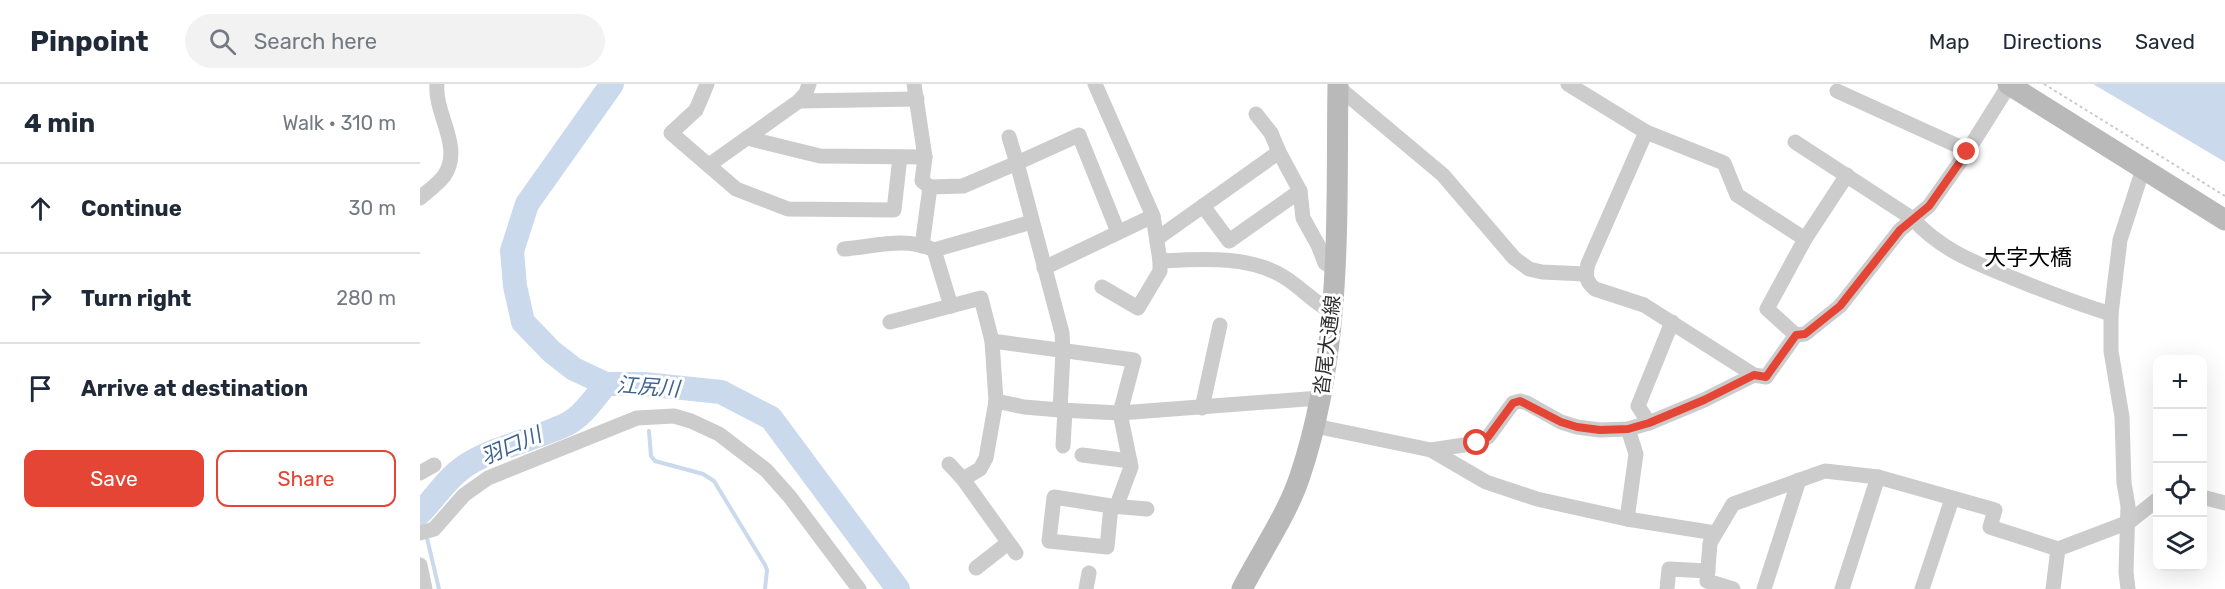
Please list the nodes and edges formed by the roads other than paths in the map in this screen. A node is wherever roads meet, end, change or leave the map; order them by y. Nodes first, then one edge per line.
1 (437, 84) edge
2 (707, 84) edge
3 (809, 84) edge
4 (1095, 84) edge
5 (1568, 84) edge
6 (2008, 84) edge
7 (1338, 86) edge
8 (1837, 91) dead end
9 (916, 92) edge
10 (799, 101) junction
11 (1256, 114) dead end
12 (1646, 132) junction
13 (747, 138) junction
14 (1009, 138) dead end
15 (1795, 142) dead end
16 (1279, 152) junction
17 (1967, 152) junction
18 (900, 157) junction
19 (925, 157) junction
20 (1017, 163) junction
21 (709, 165) junction
22 (2143, 169) junction
23 (1847, 175) junction
24 (930, 187) junction
25 (1300, 190) junction
26 (420, 198) edge
27 (1203, 206) junction
28 (1153, 216) junction
29 (1913, 219) junction
30 (2225, 220) edge
31 (1032, 222) junction
32 (1118, 232) junction
33 (1158, 238) junction
34 (1804, 239) junction
35 (928, 248) junction
36 (844, 249) dead end
37 (1160, 261) junction
38 (1044, 268) junction
39 (1335, 268) junction
40 (1585, 274) junction
41 (1102, 287) dead end
42 (951, 306) junction
43 (1334, 313) junction
44 (2111, 314) junction
45 (890, 322) dead end
46 (1672, 322) junction
47 (1220, 325) dead end
48 (1796, 335) junction
49 (992, 342) junction
50 (1064, 351) junction
51 (1754, 375) junction
52 (1320, 398) junction
53 (996, 401) junction
54 (1202, 408) junction
55 (1062, 410) junction
56 (1120, 413) junction
57 (1649, 423) junction
58 (1315, 426) junction
59 (1628, 429) junction
60 (1063, 446) dead end
61 (1431, 450) junction
62 (1082, 455) dead end
63 (1130, 461) junction
64 (949, 464) dead end
65 (434, 465) dead end
66 (420, 473) edge
67 (1878, 477) junction
68 (963, 479) junction
69 (1799, 480) junction
70 (2207, 498) edge
71 (1952, 499) junction
72 (2153, 502) edge
73 (2225, 503) edge
74 (1114, 506) junction
75 (1147, 509) dead end
76 (1627, 519) junction
77 (2129, 522) junction
78 (420, 533) edge
79 (1715, 533) junction
80 (2058, 549) junction
81 (420, 566) edge
82 (976, 568) dead end
83 (1708, 571) junction
84 (1089, 573) dead end
85 (425, 589) edge
86 (859, 589) edge
87 (1086, 589) edge
88 (1242, 589) edge
89 (1667, 589) edge
90 (1733, 589) edge
91 (1764, 589) edge
92 (1842, 589) edge
93 (1922, 589) edge
94 (2053, 589) edge
95 (2128, 589) edge

1 - 26 street
2 - 21 street
3 - 10 street
4 - 28 street
5 - 12 street
6 - 17 street
6 - 22 main road
7 - 39 main road, 沓尾大通線
7 - 40 street
8 - 17 street
9 - 10 street
9 - 19 street
10 - 13 street
11 - 16 street
12 - 34 street
12 - 40 street
13 - 18 street
13 - 21 street
14 - 20 street
15 - 23 street
16 - 25 street
16 - 27 street
17 - 29 street
18 - 19 street
18 - 21 street
19 - 24 street
20 - 24 street
20 - 31 street
20 - 32 street
22 - 30 main road
22 - 44 street
23 - 29 street
23 - 34 street
24 - 35 street
25 - 27 street
25 - 39 street
27 - 33 street
28 - 32 street
28 - 33 street
29 - 44 street
29 - 48 street
31 - 35 street
31 - 38 street
32 - 38 street
33 - 37 street
34 - 48 street
35 - 36 street
35 - 42 street
37 - 41 street
37 - 43 street
38 - 50 street
39 - 43 main road, 沓尾大通線
40 - 46 street
42 - 45 street
42 - 49 street
43 - 52 main road, 沓尾大通線
44 - 77 street
46 - 51 street
46 - 57 street
47 - 54 street
48 - 51 street
49 - 50 street
49 - 53 street
50 - 55 street
50 - 56 street
51 - 57 street
52 - 54 street
52 - 58 main road, 沓尾大通線
53 - 55 street
53 - 68 street
54 - 56 street
55 - 56 street
55 - 60 street
56 - 63 street
57 - 59 street
58 - 61 street
58 - 88 main road, 沓尾大通線
59 - 61 street
59 - 76 street
61 - 76 street
62 - 63 street
63 - 74 street
64 - 68 street
65 - 66 street
67 - 69 street
67 - 71 street
67 - 92 street
68 - 82 street
69 - 79 street
69 - 91 street
70 - 73 street
71 - 80 street
71 - 93 street
72 - 77 street
74 - 74 street
74 - 75 street
76 - 79 street
77 - 80 street
77 - 95 street
78 - 86 street
79 - 83 street
80 - 94 street
81 - 85 street
83 - 89 street
83 - 90 street
84 - 87 street

